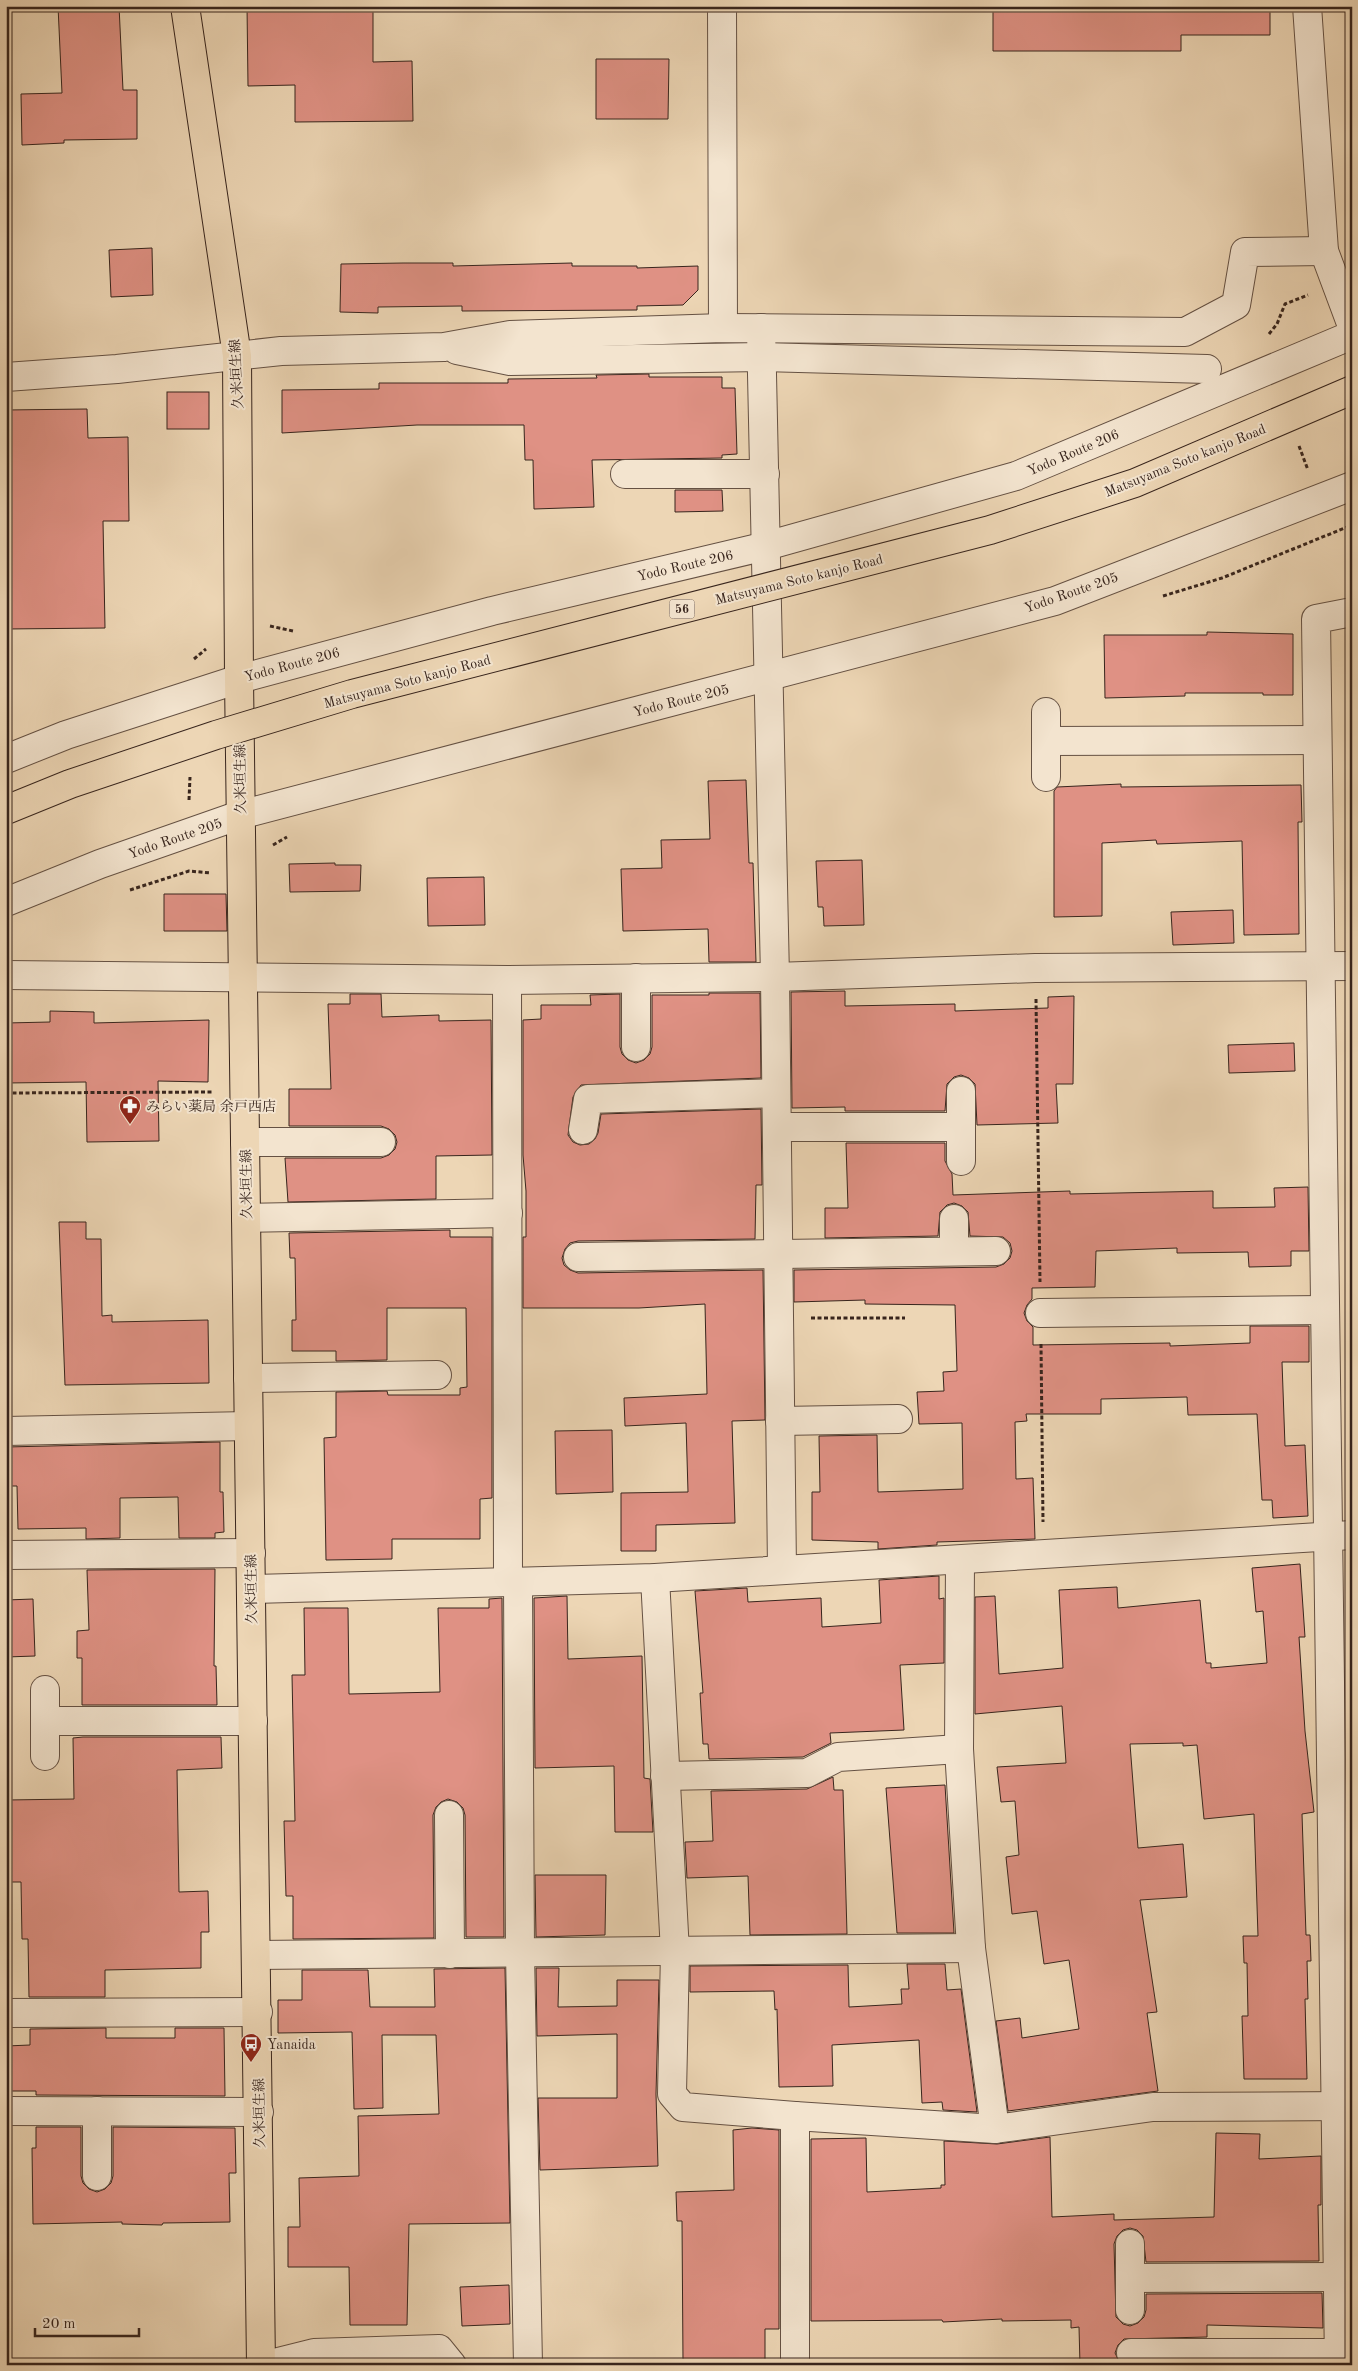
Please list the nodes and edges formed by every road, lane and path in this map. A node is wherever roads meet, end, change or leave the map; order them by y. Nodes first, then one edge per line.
1 (185, 6) edge
2 (722, 6) edge
3 (1307, 6) edge
4 (1324, 251) junction
5 (1336, 284) junction
6 (1352, 326) edge
7 (723, 328) junction
8 (761, 328) junction
9 (1352, 336) edge
10 (1267, 337) dead end
11 (444, 347) junction
12 (238, 356) junction
13 (762, 357) junction
14 (1207, 369) dead end
15 (6, 377) edge
16 (1352, 390) edge
17 (625, 474) dead end
18 (765, 474) junction
19 (1352, 486) edge
20 (766, 546) junction
21 (1352, 612) edge
22 (302, 629) dead end
23 (239, 635) junction
24 (187, 664) dead end
25 (769, 678) junction
26 (239, 679) junction
27 (1046, 712) dead end
28 (1316, 740) junction
29 (1046, 741) junction
30 (6, 759) edge
31 (1046, 777) dead end
32 (6, 810) edge
33 (240, 815) junction
34 (6, 902) edge
35 (1319, 966) junction
36 (1352, 966) edge
37 (1035, 968) junction
38 (6, 975) edge
39 (243, 976) junction
40 (776, 977) junction
41 (636, 978) junction
42 (507, 980) junction
43 (636, 1047) dead end
44 (961, 1091) dead end
45 (244, 1092) junction
46 (6, 1093) edge
47 (776, 1093) junction
48 (777, 1127) junction
49 (961, 1127) junction
50 (583, 1130) dead end
51 (245, 1142) junction
52 (381, 1142) dead end
53 (962, 1161) dead end
54 (508, 1213) junction
55 (246, 1218) junction
56 (954, 1219) dead end
57 (954, 1251) junction
58 (996, 1251) dead end
59 (777, 1253) junction
60 (578, 1257) dead end
61 (1324, 1310) junction
62 (1040, 1313) junction
63 (778, 1318) junction
64 (905, 1318) dead end
65 (437, 1375) dead end
66 (248, 1378) junction
67 (898, 1419) dead end
68 (780, 1422) junction
69 (248, 1426) junction
70 (6, 1431) edge
71 (1339, 1536) edge
72 (251, 1553) junction
73 (1044, 1554) junction
74 (6, 1555) edge
75 (960, 1560) junction
76 (782, 1570) junction
77 (655, 1578) junction
78 (513, 1582) junction
79 (251, 1589) junction
80 (45, 1690) dead end
81 (253, 1721) junction
82 (45, 1722) junction
83 (959, 1749) junction
84 (45, 1756) dead end
85 (665, 1776) junction
86 (449, 1815) dead end
87 (971, 1948) junction
88 (675, 1952) junction
89 (520, 1953) junction
90 (450, 1954) junction
91 (256, 1955) junction
92 (258, 2012) junction
93 (6, 2013) edge
94 (1343, 2106) edge
95 (6, 2111) edge
96 (97, 2111) junction
97 (259, 2112) junction
98 (796, 2116) junction
99 (995, 2129) junction
100 (97, 2176) dead end
101 (1130, 2244) dead end
102 (1338, 2277) junction
103 (1130, 2278) junction
104 (1130, 2310) dead end
105 (1131, 2352) dead end
106 (1339, 2359) edge
107 (262, 2365) edge
108 (266, 2365) edge
109 (452, 2365) edge
110 (528, 2365) edge
111 (796, 2365) edge

1 - 12 main road, 久米垣生線
2 - 7 street
3 - 4 street
4 - 5 street
4 - 8 street
5 - 6 street
5 - 10 path
7 - 8 street
7 - 11 street
8 - 13 street
9 - 20 street, Yodo Route 206
11 - 12 street
11 - 13 street
12 - 15 street
12 - 23 main road, 久米垣生線
13 - 14 street
13 - 18 street
16 - 32 main road, Matsuyama Soto kanjo Road / 56, bridge
17 - 18 street
18 - 20 street
19 - 25 street, Yodo Route 205
20 - 25 street
20 - 26 street, Yodo Route 206
21 - 28 street
22 - 23 path
23 - 24 path
23 - 26 main road, 久米垣生線
25 - 33 street, Yodo Route 205
25 - 40 street
26 - 30 street, Yodo Route 206
26 - 33 main road, 久米垣生線
27 - 29 street
28 - 29 street
28 - 35 street
29 - 31 street
33 - 34 street, Yodo Route 205
33 - 39 main road, 久米垣生線
35 - 36 street
35 - 37 street
35 - 61 street
37 - 40 street
37 - 62 path
38 - 39 street
39 - 42 street
39 - 45 main road, 久米垣生線
40 - 41 street
40 - 47 street
41 - 42 street
41 - 43 street
42 - 54 street
44 - 49 street
45 - 46 path
45 - 51 main road, 久米垣生線
47 - 48 street
47 - 50 street
48 - 49 street
48 - 59 street
49 - 53 street
51 - 52 street
51 - 55 main road, 久米垣生線
54 - 55 street
54 - 78 street
55 - 66 main road, 久米垣生線
56 - 57 street
57 - 58 street
57 - 59 street
59 - 60 street
59 - 63 street
61 - 62 street
61 - 71 street
62 - 73 path
63 - 64 path
63 - 68 street
65 - 66 street
66 - 69 main road, 久米垣生線
67 - 68 street
68 - 76 street
69 - 70 street
69 - 72 main road, 久米垣生線
71 - 73 street
71 - 94 street
72 - 74 street
72 - 79 main road, 久米垣生線
73 - 75 street
75 - 76 street
75 - 83 street
76 - 77 street
77 - 78 street
77 - 85 street
78 - 79 street
78 - 89 street
79 - 81 main road, 久米垣生線
80 - 82 street
81 - 82 street
81 - 91 main road, 久米垣生線
82 - 84 street
83 - 85 street
83 - 87 street
85 - 88 street
86 - 90 street
87 - 88 street
87 - 99 street
88 - 89 street
88 - 98 street
89 - 90 street
89 - 110 street
90 - 91 street
91 - 92 main road, 久米垣生線
92 - 93 street
92 - 97 main road, 久米垣生線
94 - 99 street
94 - 102 street
95 - 96 street
96 - 97 street
96 - 100 street
97 - 107 main road, 久米垣生線
98 - 99 street
98 - 111 street
101 - 103 street
102 - 103 street
102 - 106 street
103 - 104 street
105 - 106 street
108 - 109 street

